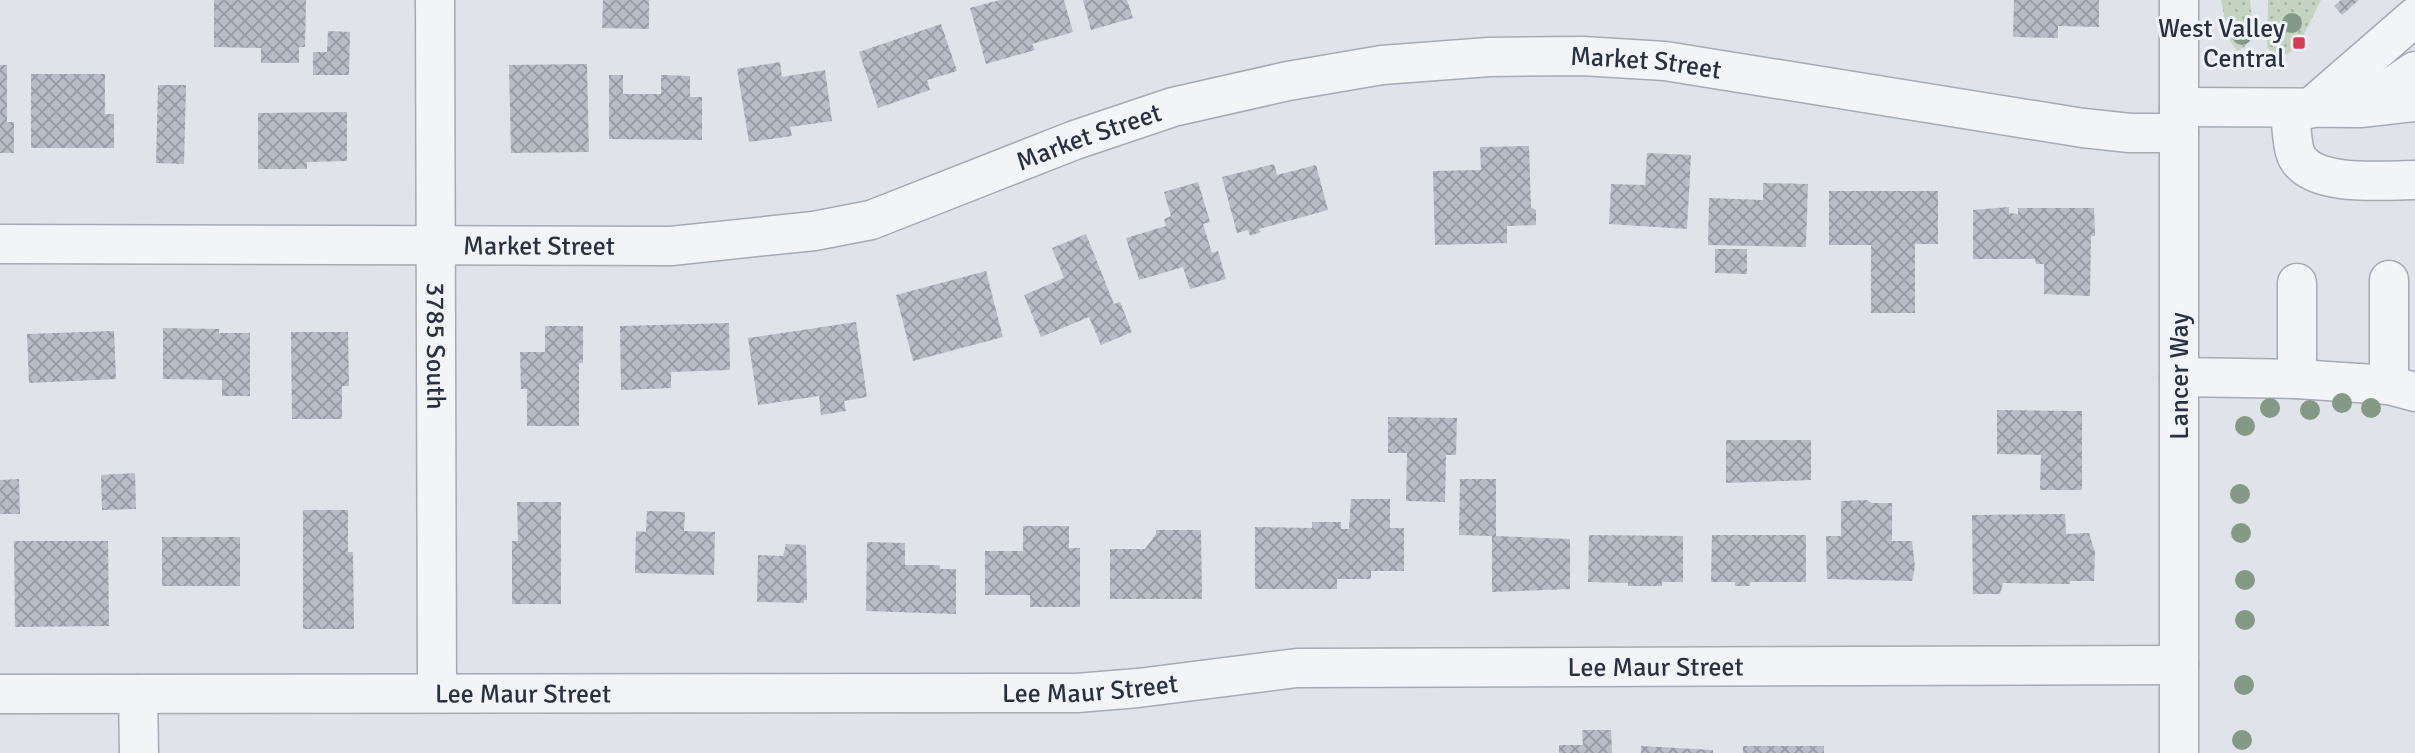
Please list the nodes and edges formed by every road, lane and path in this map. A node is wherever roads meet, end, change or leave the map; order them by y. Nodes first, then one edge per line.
1 (435, 0) edge
2 (2179, 0) edge
3 (2415, 17) edge
4 (2415, 71) edge
5 (2415, 102) edge
6 (2360, 108) junction
7 (2299, 109) junction
8 (2179, 120) junction
9 (2415, 180) edge
10 (0, 244) edge
11 (436, 246) junction
12 (2389, 281) dead end
13 (2297, 283) dead end
14 (2179, 377) junction
15 (2297, 379) junction
16 (2402, 388) edge
17 (2179, 665) junction
18 (437, 693) junction
19 (0, 694) edge
20 (138, 694) junction
21 (139, 753) edge
22 (2179, 753) edge

1 - 11 street, 3785 South
2 - 8 street, Lancer Way
3 - 7 street
4 - 6 street
5 - 6 street, Market Street
6 - 7 street, Market Street
7 - 8 street, Market Street
7 - 9 street
8 - 11 street, Market Street
8 - 14 street, Lancer Way
10 - 11 street, Market Street
11 - 18 street, 3785 South
12 - 16 street
13 - 15 street
14 - 15 street
14 - 17 street, Lancer Way
15 - 16 street
17 - 18 street, Lee Maur Street
17 - 22 street, Lancer Way
18 - 20 street, Lee Maur Street
19 - 20 street, Lee Maur Street
20 - 21 street

